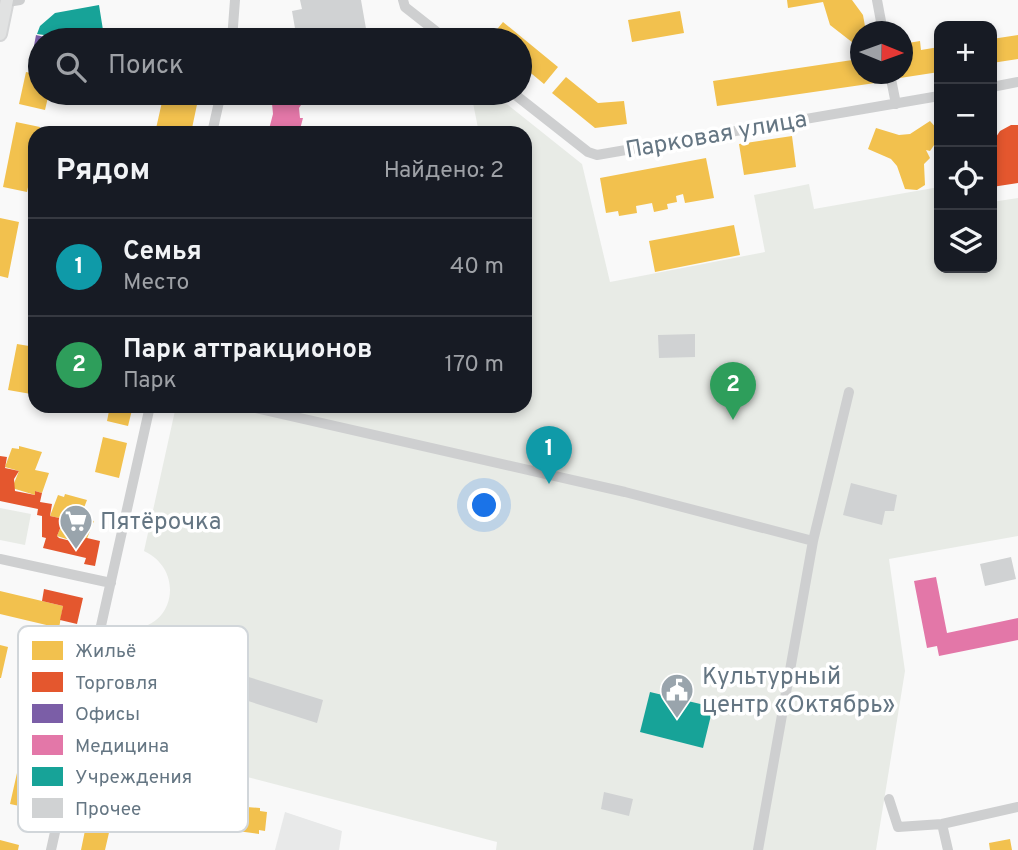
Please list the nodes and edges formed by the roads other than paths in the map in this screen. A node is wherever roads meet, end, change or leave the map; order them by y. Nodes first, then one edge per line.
1 (235, 0) edge
2 (403, 0) edge
3 (877, 0) edge
4 (11, 1) edge
5 (881, 21) edge
6 (234, 28) edge
7 (432, 28) edge
8 (0, 34) edge
9 (1018, 82) edge
10 (892, 84) edge
11 (997, 86) edge
12 (934, 97) edge
13 (896, 104) junction
14 (218, 105) edge
15 (528, 105) edge
16 (214, 126) edge
17 (849, 392) dead end
18 (148, 413) edge
19 (278, 413) edge
20 (813, 541) junction
21 (0, 559) edge
22 (111, 583) junction
23 (101, 626) edge
24 (889, 799) dead end
25 (1018, 807) edge
26 (942, 824) junction
27 (55, 832) edge
28 (51, 850) edge
29 (758, 850) edge
30 (948, 850) edge

1 - 6 street
2 - 7 street
3 - 5 street
4 - 8 main road
9 - 11 street
10 - 13 street
12 - 13 street, Парковая улица
13 - 15 street, Парковая улица
14 - 16 street
17 - 20 street
18 - 22 street
19 - 20 street
20 - 29 street
21 - 22 street
22 - 23 street
24 - 26 street
25 - 26 street
26 - 30 street
27 - 28 street

